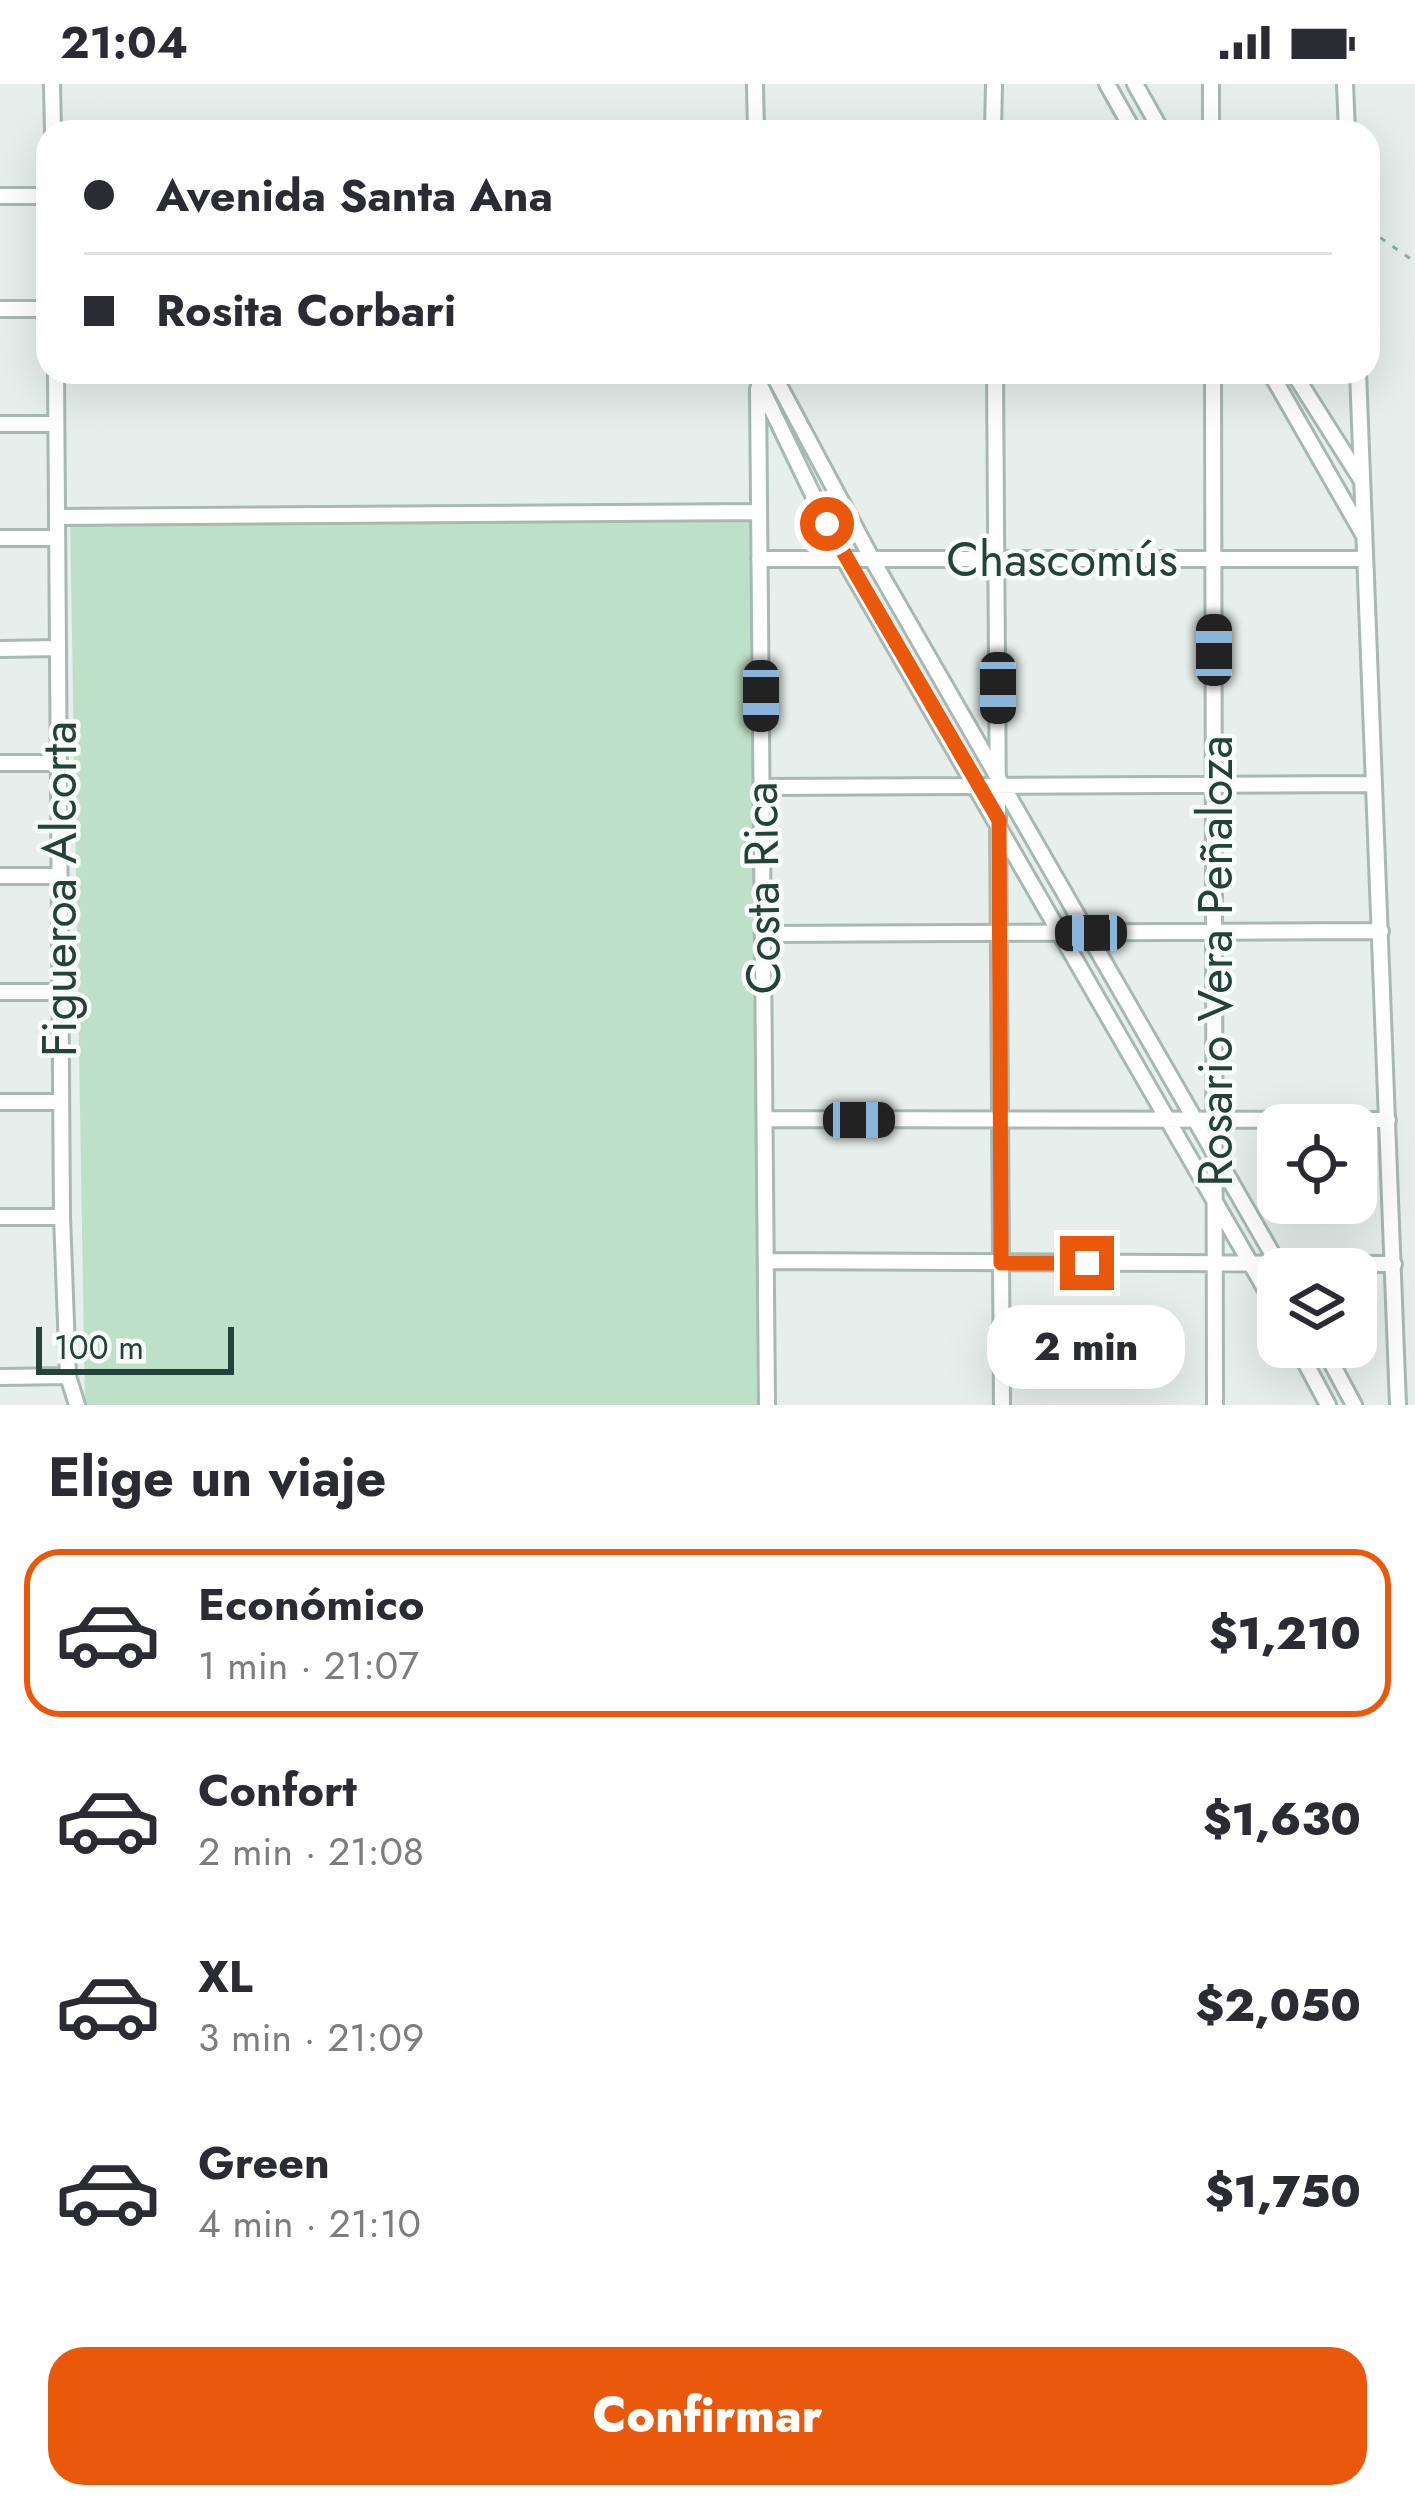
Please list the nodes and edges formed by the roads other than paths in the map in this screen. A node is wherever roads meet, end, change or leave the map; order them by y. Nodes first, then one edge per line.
1 (52, 84) edge
2 (755, 84) edge
3 (994, 84) edge
4 (1107, 84) edge
5 (1135, 84) edge
6 (1211, 84) edge
7 (1345, 84) edge
8 (52, 120) edge
9 (755, 120) edge
10 (993, 120) edge
11 (1127, 120) edge
12 (1155, 120) edge
13 (1211, 120) edge
14 (1346, 120) edge
15 (0, 196) edge
16 (36, 196) edge
17 (0, 309) edge
18 (36, 309) edge
19 (56, 384) edge
20 (758, 384) edge
21 (762, 384) edge
22 (778, 384) edge
23 (995, 384) edge
24 (1213, 384) edge
25 (1277, 384) edge
26 (1301, 384) edge
27 (1358, 384) edge
28 (0, 424) edge
29 (56, 424) junction
30 (1362, 481) junction
31 (759, 512) junction
32 (57, 517) junction
33 (0, 538) edge
34 (57, 538) junction
35 (1366, 538) junction
36 (760, 559) junction
37 (844, 559) junction
38 (872, 559) junction
39 (997, 559) junction
40 (1213, 560) junction
41 (1364, 560) junction
42 (58, 648) junction
43 (0, 649) edge
44 (0, 763) edge
45 (58, 763) junction
46 (1001, 784) junction
47 (1375, 784) junction
48 (1215, 786) junction
49 (761, 787) junction
50 (981, 789) junction
51 (999, 820) junction
52 (0, 876) edge
53 (59, 876) junction
54 (1381, 931) junction
55 (1216, 932) junction
56 (999, 933) junction
57 (1064, 933) junction
58 (1091, 933) junction
59 (763, 934) junction
60 (0, 992) edge
61 (59, 992) junction
62 (0, 1102) edge
63 (61, 1102) junction
64 (764, 1119) junction
65 (1000, 1120) junction
66 (1171, 1120) junction
67 (1197, 1120) junction
68 (1218, 1120) junction
69 (1388, 1120) junction
70 (1216, 1155) junction
71 (1216, 1197) junction
72 (0, 1217) edge
73 (62, 1217) junction
74 (1269, 1248) edge
75 (766, 1261) junction
76 (1001, 1263) junction
77 (1215, 1263) junction
78 (1253, 1263) junction
79 (1257, 1263) edge
80 (1377, 1264) edge
81 (1394, 1264) junction
82 (1257, 1271) edge
83 (1308, 1368) edge
84 (1334, 1368) edge
85 (68, 1376) junction
86 (0, 1377) edge
87 (1398, 1404) edge
88 (77, 1405) edge
89 (767, 1405) edge
90 (1002, 1405) edge
91 (1216, 1405) edge
92 (1328, 1405) edge
93 (1354, 1405) edge
94 (1381, 1405) edge

1 - 8 street
2 - 9 street
3 - 10 street
4 - 11 street
5 - 12 street
6 - 13 street
7 - 14 street
15 - 16 street
17 - 18 street
19 - 29 street, Figueroa Alcorta
20 - 31 street, Costa Rica
21 - 37 street
22 - 38 street
23 - 39 street
24 - 40 street, Rosario Vera Peñaloza
25 - 35 street
26 - 30 street
27 - 30 street
28 - 29 street
29 - 32 street, Figueroa Alcorta
30 - 35 street
31 - 32 street
31 - 36 street, Costa Rica
32 - 34 street, Figueroa Alcorta
33 - 34 street
34 - 42 street, Figueroa Alcorta
35 - 41 street
36 - 37 street, Chascomús
36 - 49 street, Costa Rica
37 - 38 street, Chascomús
37 - 50 street
38 - 39 street, Chascomús
38 - 46 street
39 - 40 street, Chascomús
39 - 46 street
40 - 41 street, Chascomús
40 - 48 street, Rosario Vera Peñaloza
41 - 47 street
42 - 43 street
42 - 45 street, Figueroa Alcorta
44 - 45 street
45 - 53 street, Figueroa Alcorta
46 - 48 street
46 - 50 street
46 - 51 street
46 - 58 street
47 - 48 street
47 - 54 street
48 - 55 street, Rosario Vera Peñaloza
49 - 50 street
49 - 59 street, Costa Rica
50 - 51 street
51 - 56 street
51 - 57 street
52 - 53 street
53 - 61 street, Figueroa Alcorta
54 - 55 street
54 - 69 street
55 - 58 street
55 - 68 street, Rosario Vera Peñaloza
56 - 57 street
56 - 59 street
56 - 65 street
57 - 58 street
57 - 66 street
58 - 67 street
59 - 64 street, Costa Rica
60 - 61 street
61 - 63 street, Figueroa Alcorta
62 - 63 street
63 - 73 street, Figueroa Alcorta
64 - 65 street
64 - 75 street, Costa Rica
65 - 66 street
65 - 76 street
66 - 67 street
66 - 71 street
67 - 68 street
67 - 70 street
68 - 69 street
68 - 70 street, Rosario Vera Peñaloza
69 - 81 street
70 - 71 street, Rosario Vera Peñaloza
70 - 74 street
71 - 77 street, Rosario Vera Peñaloza
71 - 78 street
72 - 73 street
73 - 85 street, Figueroa Alcorta
75 - 76 street
75 - 89 street, Costa Rica
76 - 77 street
76 - 90 street
77 - 78 street
77 - 91 street, Rosario Vera Peñaloza
78 - 79 street
78 - 82 street
80 - 81 street
81 - 87 street
83 - 92 street
84 - 93 street
85 - 86 street
85 - 88 street, Figueroa Alcorta
87 - 94 street

